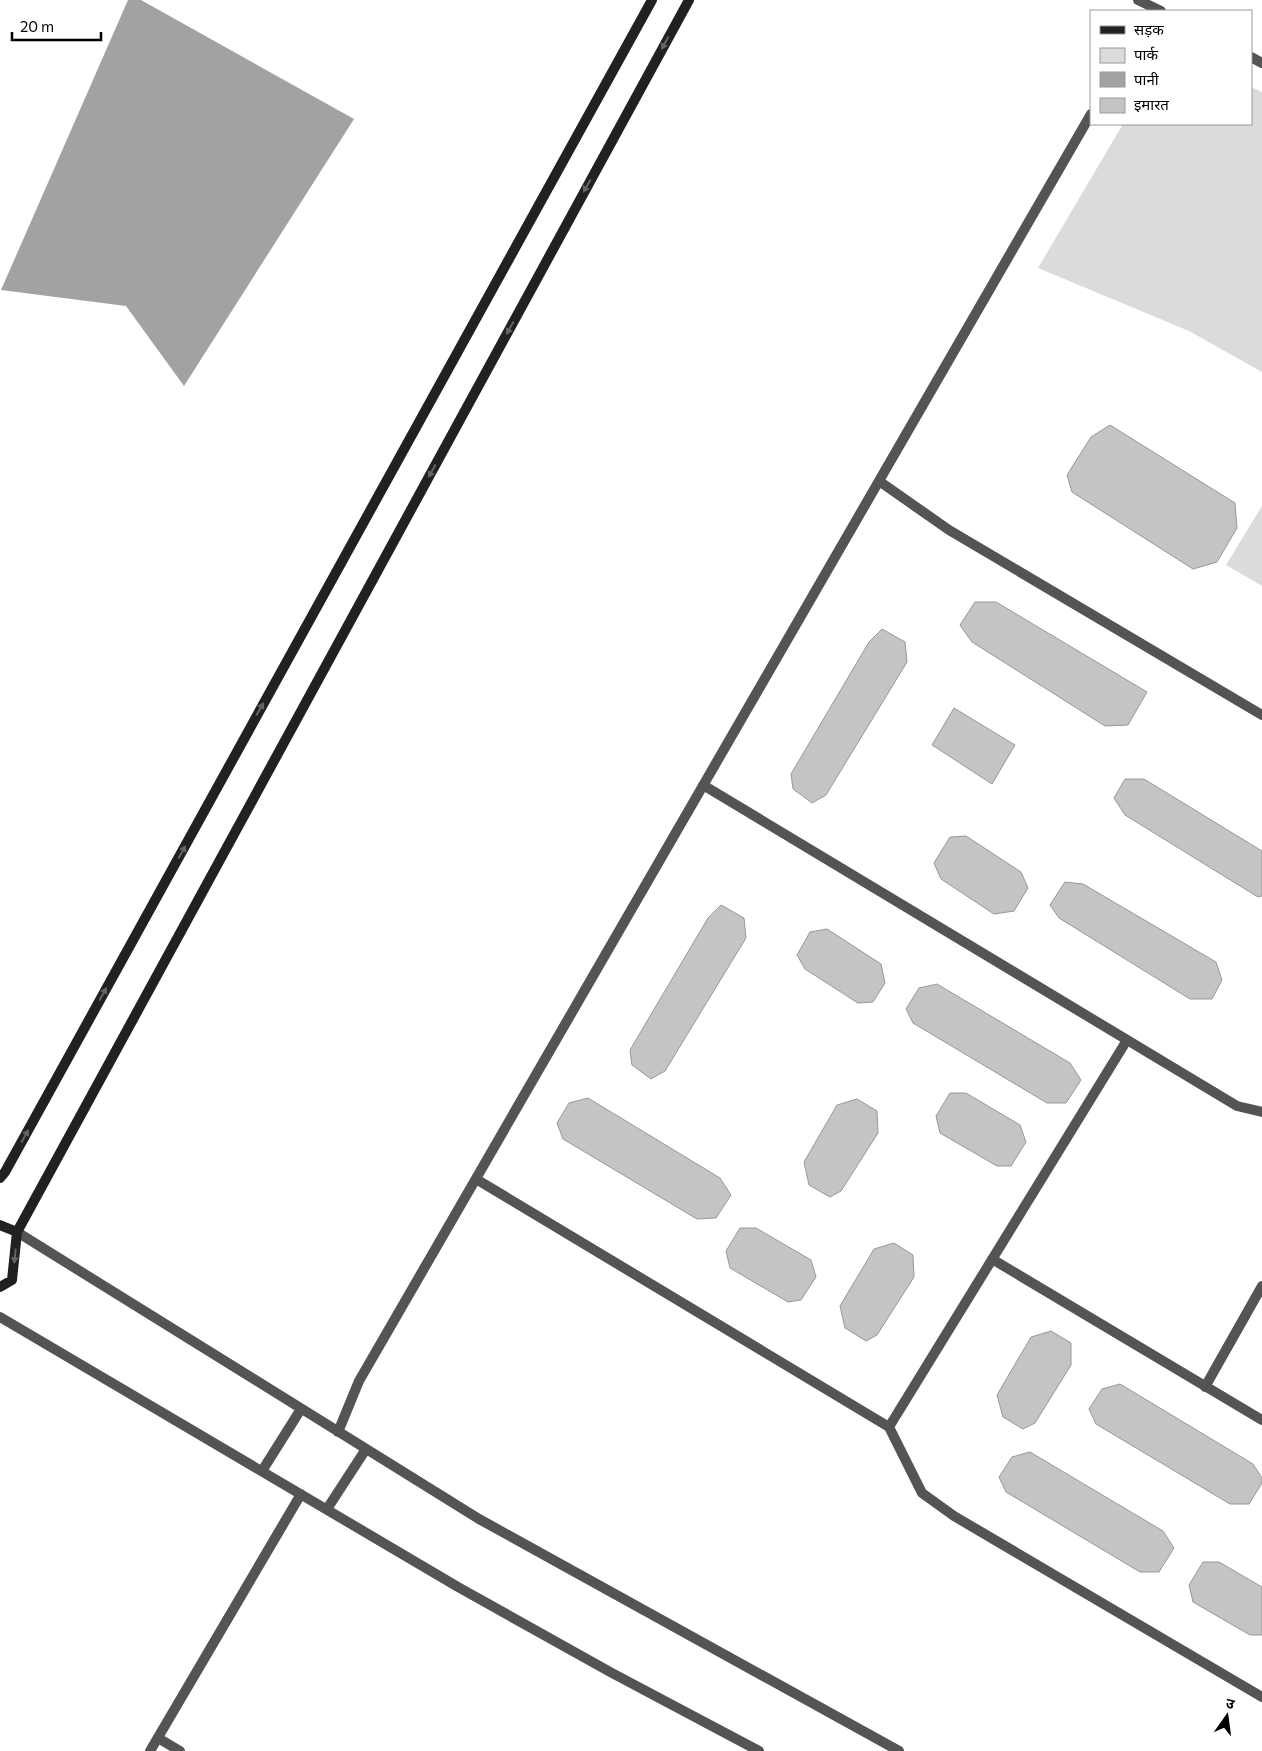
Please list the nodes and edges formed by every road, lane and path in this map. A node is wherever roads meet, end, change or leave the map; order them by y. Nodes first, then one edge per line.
1 (652, 0) edge
2 (689, 0) edge
3 (1138, 0) edge
4 (1154, 10) edge
5 (1090, 116) edge
6 (879, 481) junction
7 (1262, 715) edge
8 (703, 785) junction
9 (1127, 1040) junction
10 (1262, 1112) edge
11 (0, 1178) edge
12 (476, 1179) junction
13 (0, 1224) edge
14 (17, 1232) junction
15 (992, 1259) junction
16 (1262, 1286) edge
17 (0, 1287) edge
18 (0, 1317) edge
19 (1205, 1386) junction
20 (301, 1409) junction
21 (1262, 1420) edge
22 (889, 1427) junction
23 (338, 1432) junction
24 (366, 1450) junction
25 (262, 1472) junction
26 (301, 1494) junction
27 (326, 1510) junction
28 (1262, 1697) edge
29 (158, 1738) junction
30 (150, 1751) edge
31 (180, 1751) edge
32 (759, 1751) edge
33 (899, 1751) edge

11 -> 1 street
2 -> 14 street
3 - 4 street
5 - 6 street
6 - 7 street
6 - 8 street
8 - 9 street
8 - 12 street
9 - 10 street
9 - 15 street
12 - 22 street
12 - 23 street
13 - 14 street
14 -> 17 street
14 - 20 street
15 - 19 street
15 - 22 street
16 - 19 street
18 - 25 street
19 - 21 street
20 - 23 street
20 - 25 street
22 - 28 street
23 - 24 street
24 - 27 street
24 - 33 street
25 - 26 street
26 - 27 street
26 - 29 street
27 - 32 street
29 - 30 street
29 - 31 street

